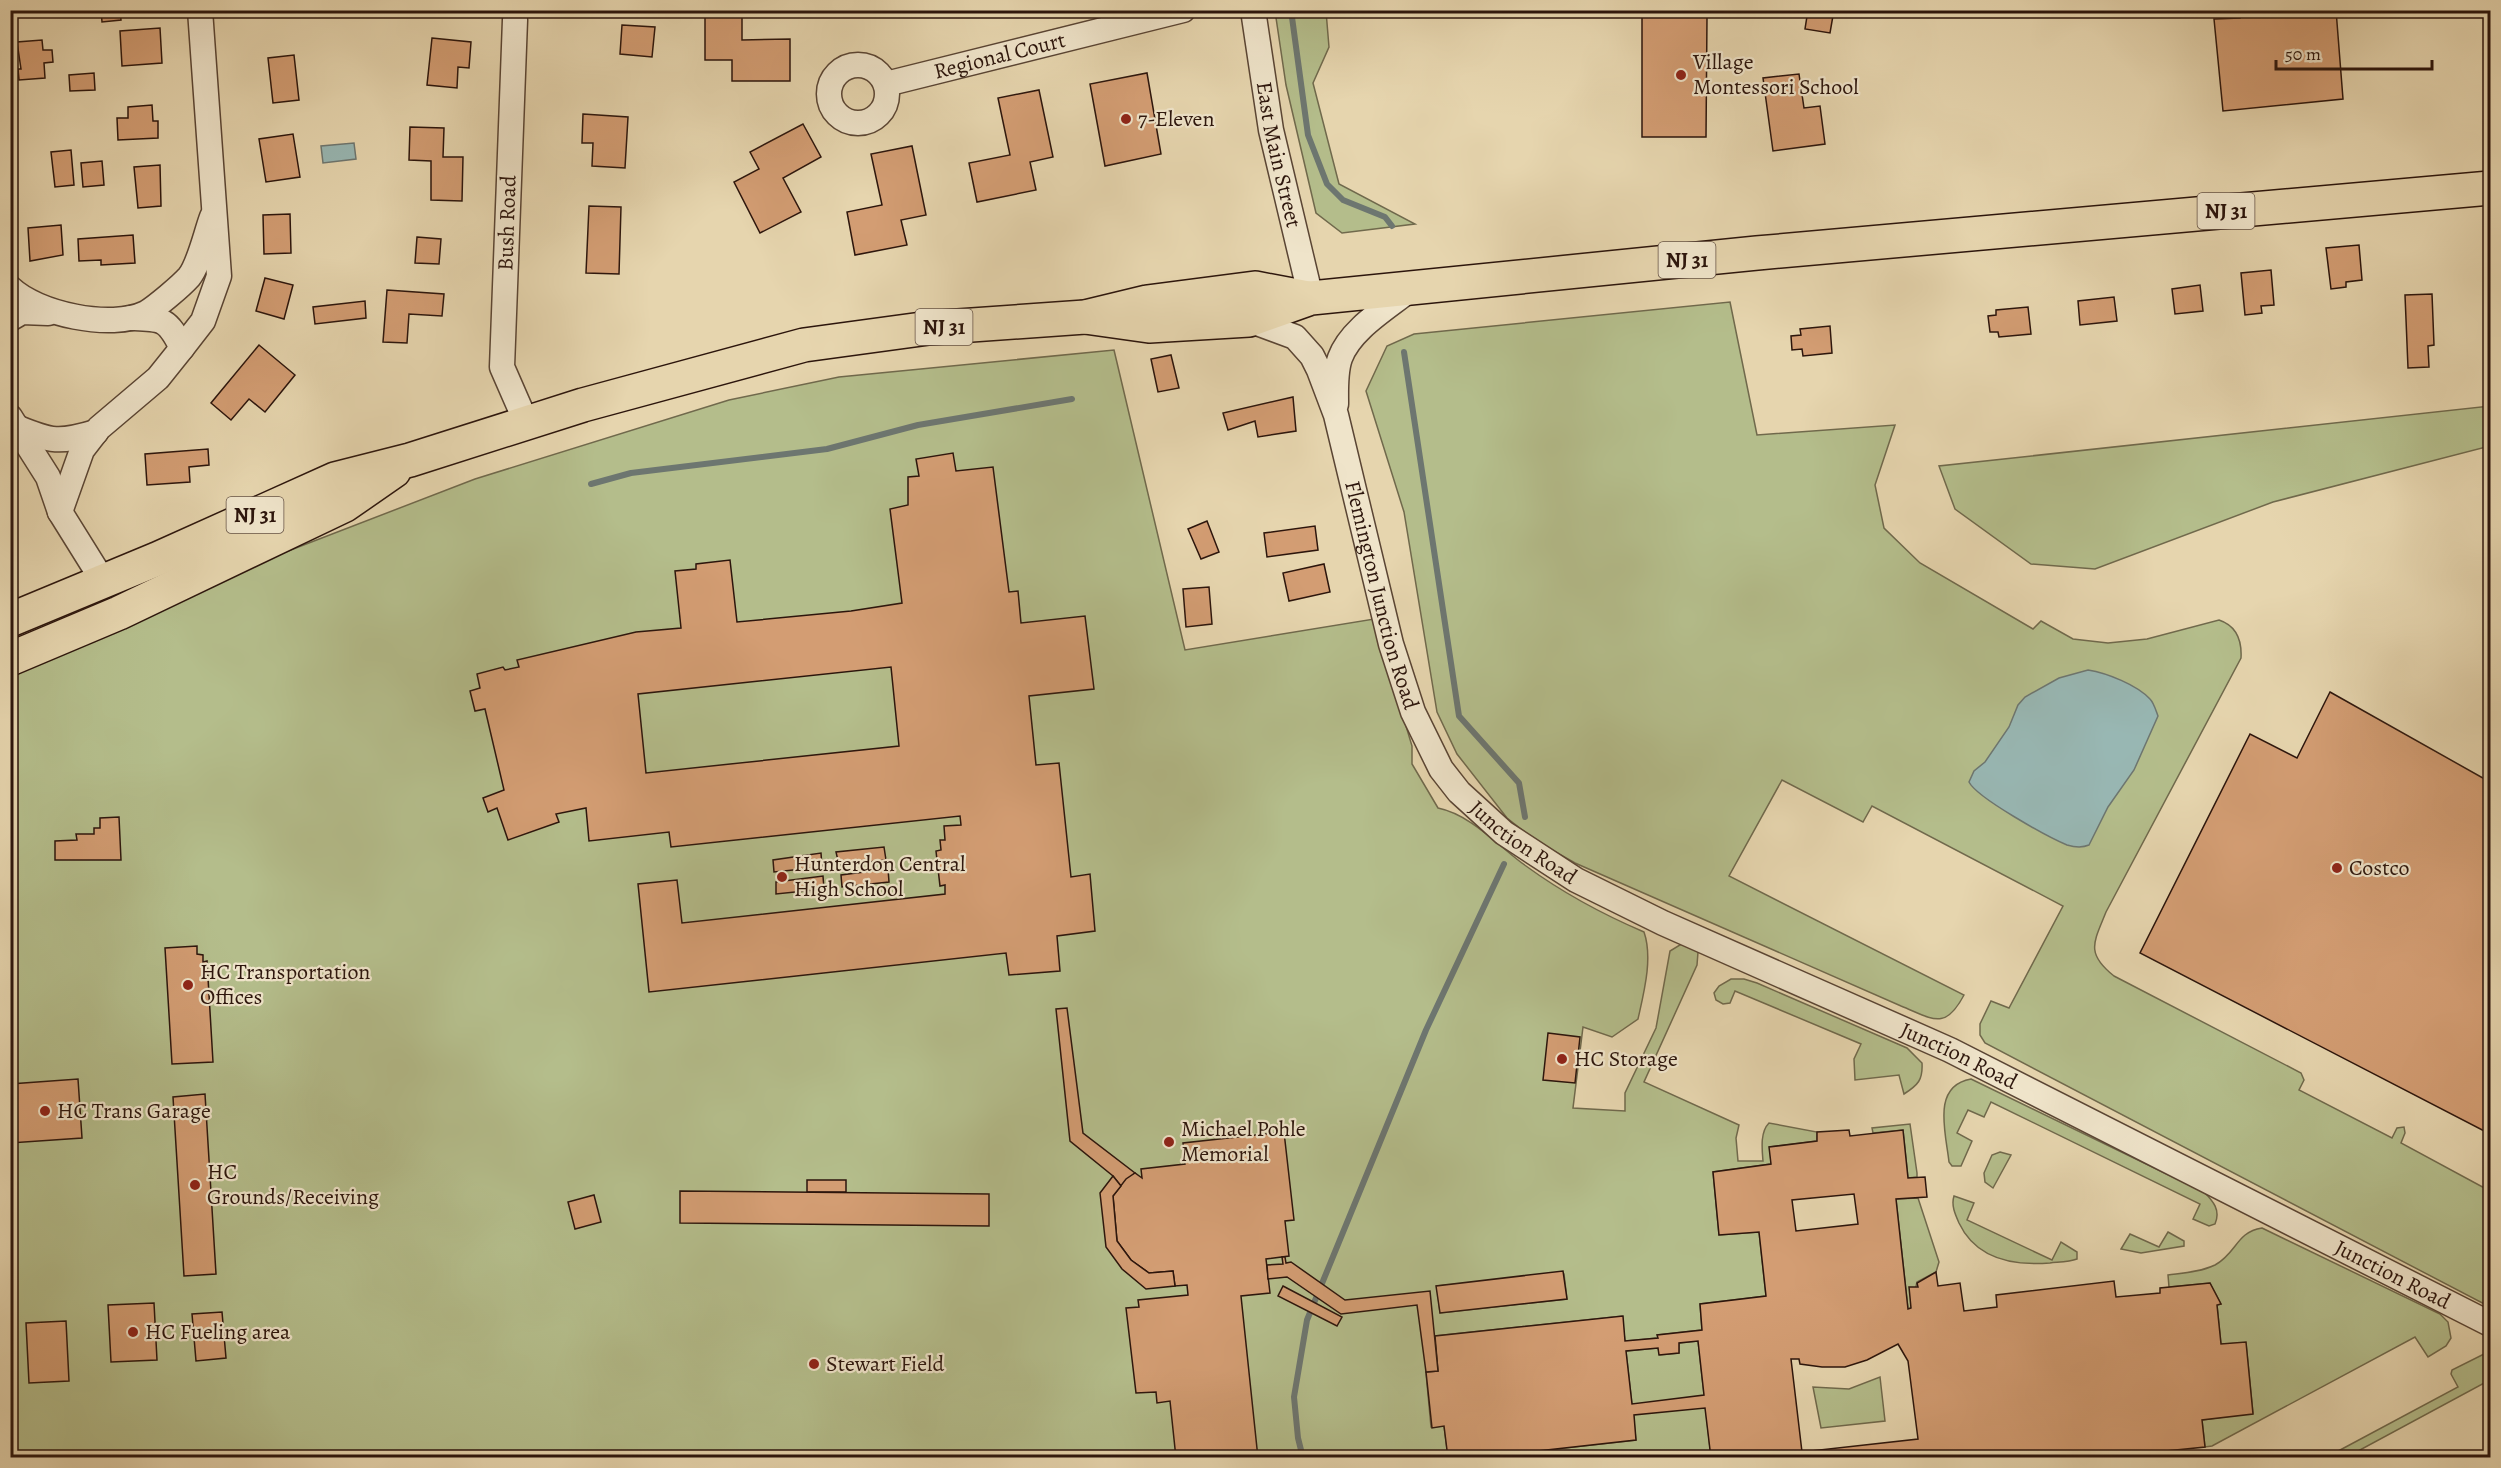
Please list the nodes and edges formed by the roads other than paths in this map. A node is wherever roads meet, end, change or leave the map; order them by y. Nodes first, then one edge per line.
1 (200, 10) edge
2 (1183, 10) edge
3 (1253, 10) edge
4 (515, 20) dead end
5 (886, 84) dead end
6 (2490, 188) edge
7 (215, 209) junction
8 (1413, 287) junction
9 (10, 288) edge
10 (1311, 298) junction
11 (57, 314) junction
12 (1085, 317) junction
13 (127, 318) junction
14 (10, 319) edge
15 (1249, 320) junction
16 (182, 348) junction
17 (1336, 415) junction
18 (13, 422) edge
19 (526, 422) junction
20 (96, 432) junction
21 (410, 460) junction
22 (60, 512) junction
23 (103, 581) junction
24 (10, 620) edge
25 (10, 659) edge
26 (1441, 769) joint
27 (2490, 1324) edge

1 - 7 street
2 - 5 street, Regional Court
3 - 10 street, East Main Street
4 - 19 street, Bush Road
6 - 8 highway, NJ 31
7 - 13 street
7 - 16 street
8 - 10 highway, NJ 31
8 - 17 street
9 - 11 street
10 - 12 highway, NJ 31
10 - 15 highway, NJ 31
11 - 13 street
11 - 14 street
12 - 15 highway, NJ 31
12 - 19 highway, NJ 31
13 - 16 street
15 - 17 street
16 - 20 street
17 - 26 street, Flemington Junction Road
18 - 20 street
18 - 22 street
19 - 21 highway, NJ 31
20 - 22 street
21 - 23 highway, NJ 31
21 - 25 highway, NJ 31
22 - 23 street
23 - 24 highway, NJ 31
26 - 27 street, Junction Road

